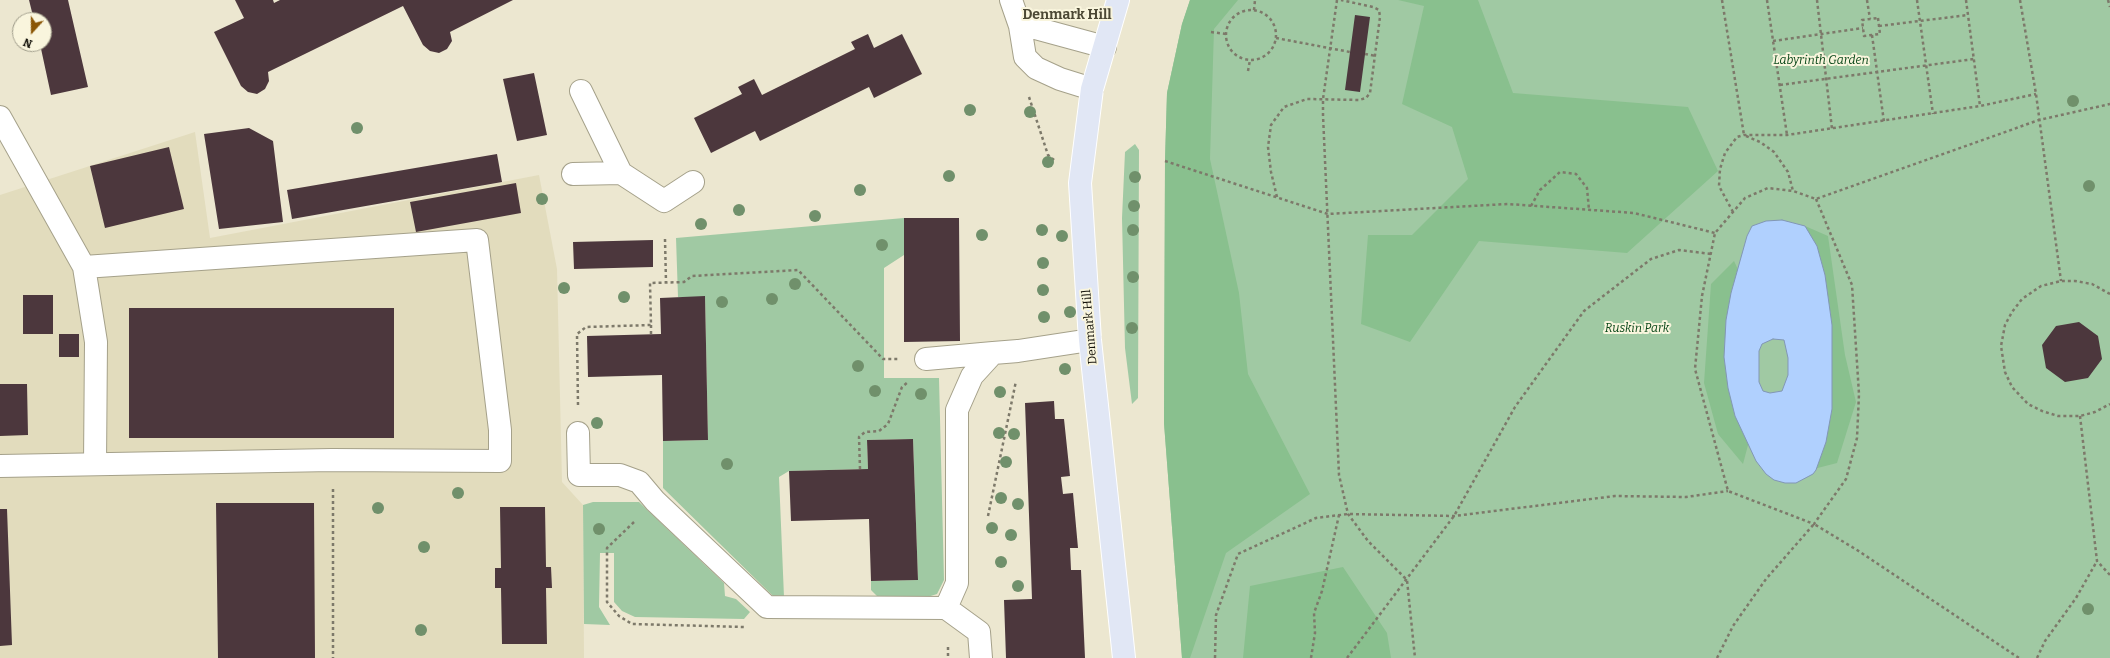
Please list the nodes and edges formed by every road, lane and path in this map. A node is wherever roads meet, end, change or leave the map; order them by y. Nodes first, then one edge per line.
1 (1010, 0) edge
2 (1118, 0) edge
3 (1255, 0) edge
4 (1337, 0) edge
5 (1341, 0) edge
6 (1722, 0) edge
7 (1767, 0) edge
8 (1817, 0) edge
9 (1867, 0) edge
10 (1916, 0) edge
11 (1966, 0) edge
12 (2020, 0) edge
13 (2108, 0) edge
14 (2110, 7) edge
15 (1254, 10) junction
16 (1968, 14) junction
17 (1870, 19) junction
18 (1919, 21) junction
19 (1020, 26) junction
20 (1879, 26) junction
21 (1863, 28) junction
22 (1211, 32) dead end
23 (1226, 34) junction
24 (1821, 34) junction
25 (1872, 35) junction
26 (1276, 38) junction
27 (1773, 41) junction
28 (1105, 47) junction
29 (1331, 49) junction
30 (1350, 52) dead end
31 (1365, 54) dead end
32 (1376, 56) junction
33 (1974, 59) junction
34 (1250, 60) junction
35 (1925, 65) junction
36 (1248, 71) dead end
37 (1877, 72) junction
38 (1826, 79) junction
39 (1780, 85) junction
40 (1092, 89) junction
41 (581, 91) dead end
42 (1027, 94) dead end
43 (2036, 94) junction
44 (1323, 99) junction
45 (2110, 104) edge
46 (1980, 106) junction
47 (1933, 114) junction
48 (0, 117) edge
49 (2039, 120) junction
50 (1884, 122) junction
51 (1832, 129) junction
52 (1744, 135) junction
53 (1787, 135) junction
54 (1165, 161) dead end
55 (621, 173) junction
56 (573, 174) dead end
57 (693, 182) dead end
58 (1080, 183) junction
59 (1793, 191) junction
60 (1277, 197) junction
61 (1816, 199) junction
62 (1531, 206) junction
63 (1589, 210) junction
64 (1733, 212) junction
65 (1328, 214) junction
66 (1715, 233) junction
67 (665, 239) dead end
68 (1711, 254) junction
69 (84, 267) junction
70 (2061, 281) junction
71 (666, 282) junction
72 (2110, 294) edge
73 (652, 325) junction
74 (651, 334) dead end
75 (1090, 340) junction
76 (1018, 351) junction
77 (993, 353) junction
78 (903, 359) dead end
79 (926, 359) joint
80 (2110, 404) edge
81 (2080, 416) junction
82 (578, 433) joint
83 (332, 460) junction
84 (95, 464) junction
85 (0, 466) edge
86 (860, 469) dead end
87 (1728, 491) junction
88 (655, 500) junction
89 (1348, 514) junction
90 (1338, 515) junction
91 (1454, 516) junction
92 (987, 522) dead end
93 (1814, 524) junction
94 (2097, 561) junction
95 (2110, 575) edge
96 (1407, 580) junction
97 (767, 607) junction
98 (946, 608) junction
99 (333, 658) edge
100 (981, 658) edge
101 (1124, 658) edge
102 (1215, 658) edge
103 (1311, 658) edge
104 (1347, 658) edge
105 (1415, 658) edge
106 (1717, 658) edge
107 (2019, 658) edge
108 (2037, 658) edge

1 - 19 street
2 - 28 main road, Denmark Hill
3 - 15 path
4 - 29 path
5 - 32 path
6 - 52 path
7 - 27 path
8 - 24 path
9 - 17 path
10 - 18 path
11 - 16 path
12 - 43 path
13 - 14 path
15 - 23 path
15 - 26 path
16 - 18 path
16 - 33 path
17 - 20 path
17 - 21 path
18 - 20 path
18 - 35 path
19 - 28 street
19 - 40 street
20 - 25 path
21 - 24 path
21 - 25 path
22 - 23 path
23 - 34 path
24 - 27 path
24 - 38 path
25 - 37 path
26 - 29 path
26 - 34 path
27 - 39 path
28 - 40 main road, Denmark Hill
29 - 30 path
29 - 44 path
31 - 32 path
32 - 44 path
33 - 35 path
33 - 46 path
34 - 36 path
35 - 37 path
35 - 47 path
37 - 38 path
37 - 50 path
38 - 39 path
38 - 51 path
39 - 53 path
40 - 58 main road, Denmark Hill
41 - 55 street
42 - 58 path
43 - 46 path
43 - 49 path
44 - 60 path
44 - 65 path
45 - 49 path
46 - 47 path
47 - 50 path
48 - 69 street
49 - 61 path
49 - 70 path
50 - 51 path
51 - 53 path
52 - 53 path
52 - 59 path
52 - 64 path
54 - 60 path
55 - 56 street
55 - 57 street
58 - 75 main road, Denmark Hill
59 - 61 path
59 - 64 path
60 - 65 path
61 - 93 path
62 - 63 path
62 - 63 path
62 - 65 path
63 - 66 path
64 - 66 path
65 - 89 path
66 - 68 path
67 - 71 path
68 - 87 path
68 - 91 path
69 - 83 street
69 - 84 street
70 - 72 path
70 - 81 path
71 - 73 path
71 - 78 path
73 - 74 path
73 - 82 path
75 - 76 street
75 - 101 main road, Denmark Hill
76 - 77 street
76 - 92 path
77 - 79 street
77 - 98 street
79 - 86 path
80 - 81 path
81 - 94 path
82 - 88 street
83 - 84 street
83 - 99 path
84 - 85 street
87 - 91 path
87 - 93 path
88 - 97 street
88 - 97 path
89 - 90 path
89 - 91 path
89 - 96 path
90 - 102 path
90 - 103 path
91 - 96 path
93 - 106 path
93 - 107 path
94 - 95 path
94 - 108 path
96 - 104 path
96 - 105 path
97 - 98 street
98 - 100 street

